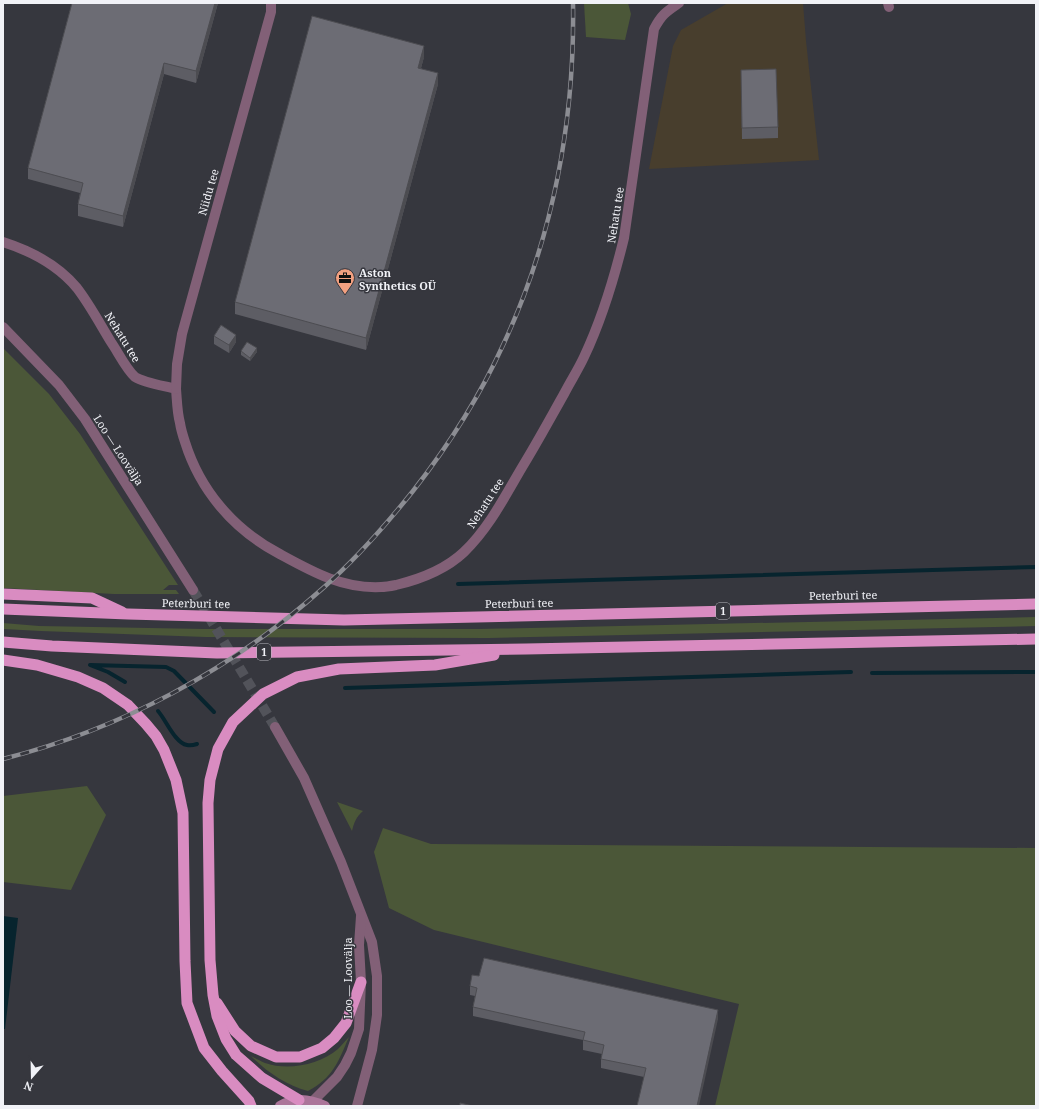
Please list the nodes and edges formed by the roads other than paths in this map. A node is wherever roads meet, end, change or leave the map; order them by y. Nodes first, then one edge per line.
1 (271, 3) edge
2 (679, 3) edge
3 (3, 242) edge
4 (5, 331) edge
5 (176, 389) junction
6 (193, 590) tunnel mouth
7 (3, 594) edge
8 (1036, 604) edge
9 (3, 609) edge
10 (128, 614) junction
11 (1036, 639) edge
12 (3, 642) edge
13 (526, 649) junction
14 (3, 660) edge
15 (275, 727) tunnel mouth
16 (361, 912) junction
17 (361, 982) junction
18 (213, 995) junction
19 (299, 1100) junction
20 (314, 1101) junction
21 (252, 1106) edge
22 (280, 1106) edge
23 (325, 1106) edge
24 (357, 1106) edge

1 - 5 street, Niidu tee
2 - 5 street, Nehatu tee
3 - 5 street, Nehatu tee
4 - 6 street, Loo — Loovälja
7 - 10 highway
8 - 10 highway, Peterburi tee / 1
9 - 10 highway, Peterburi tee / 1
11 - 13 highway, 1
12 - 13 highway, 1
13 - 18 highway
14 - 21 highway
15 - 16 street, Loo — Loovälja
16 - 17 street, Loo — Loovälja
16 - 24 street, Loo — Loovälja
17 - 18 highway
17 - 20 street, Loo — Loovälja
18 - 19 highway
19 - 20 main road
19 - 22 main road
20 - 23 main road

